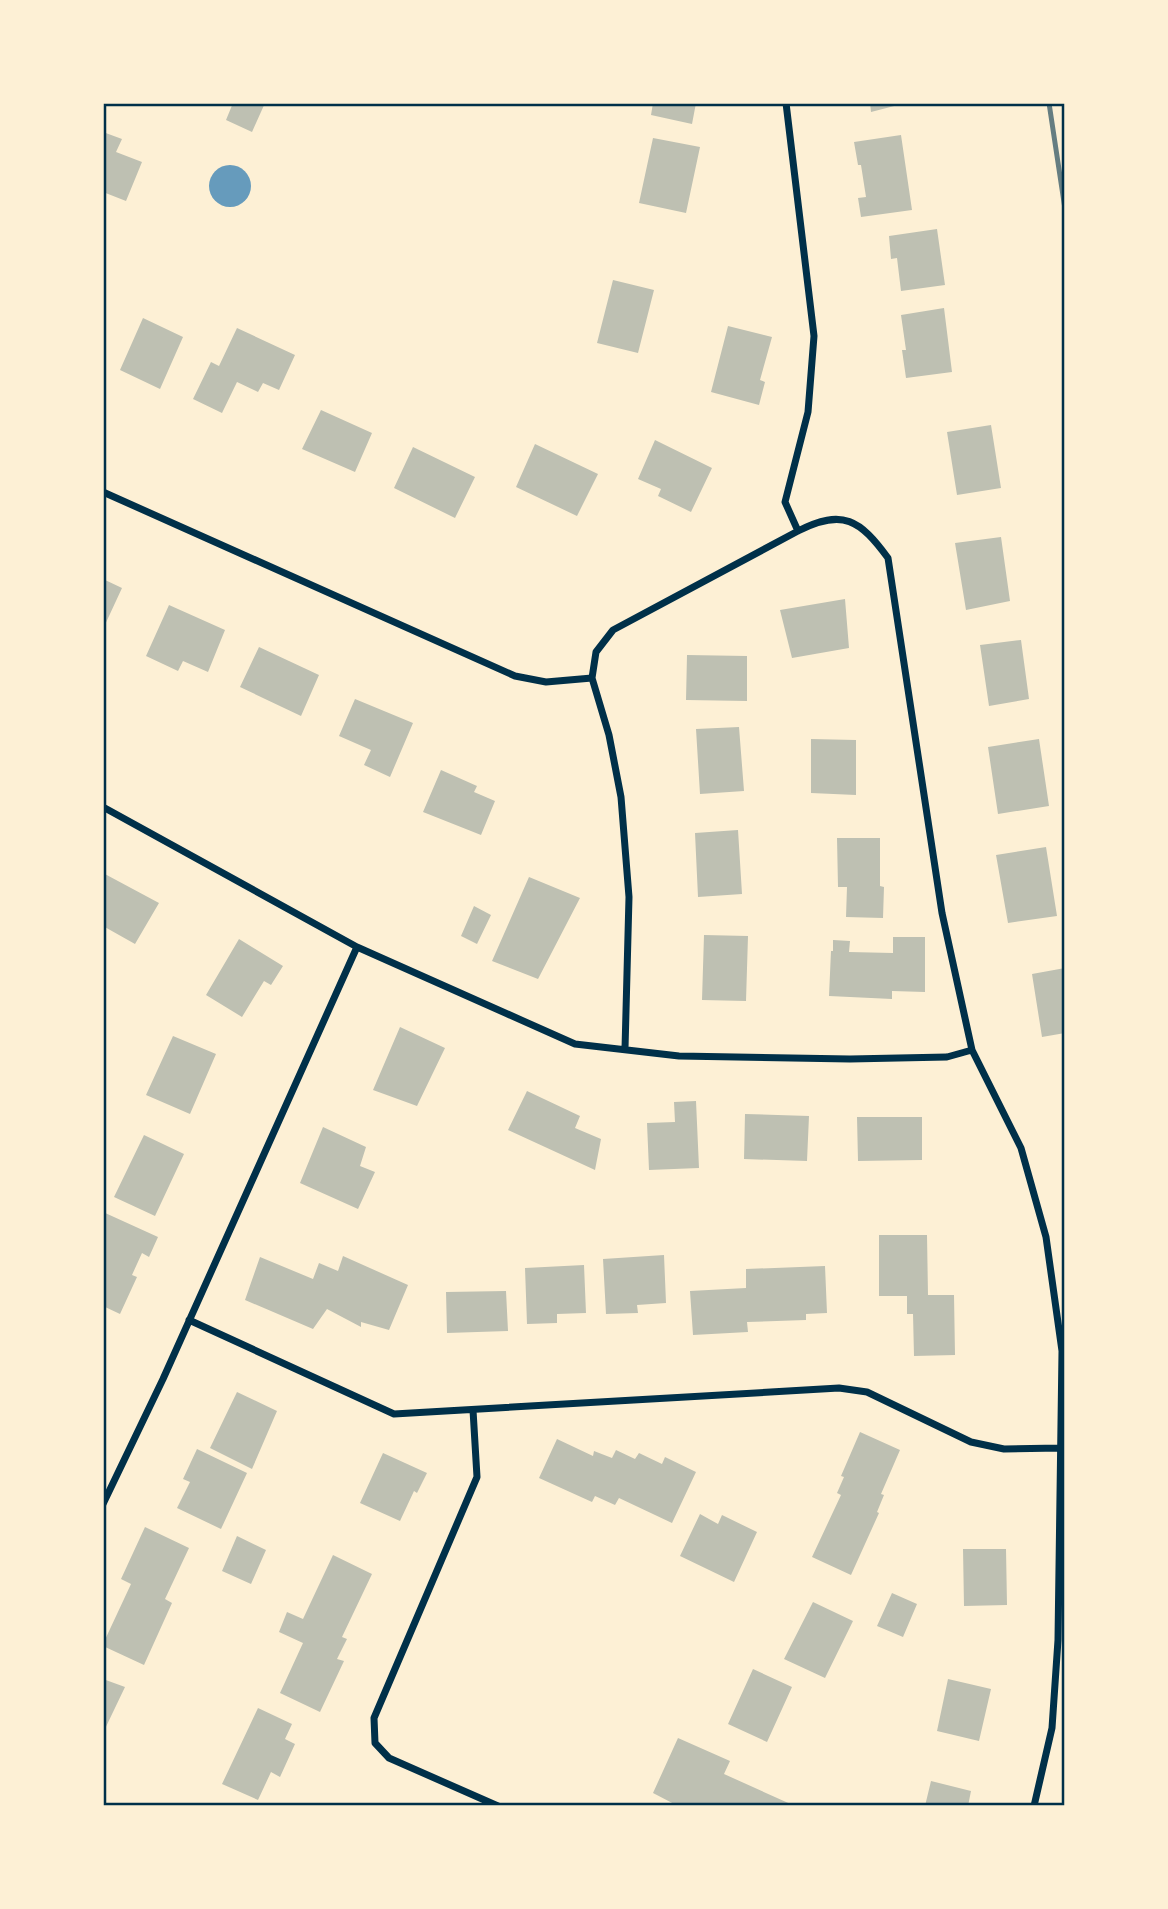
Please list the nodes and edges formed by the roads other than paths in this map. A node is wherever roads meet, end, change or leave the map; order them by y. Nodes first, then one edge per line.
1 (786, 103) edge
2 (103, 492) edge
3 (798, 531) junction
4 (592, 678) junction
5 (103, 807) edge
6 (357, 947) junction
7 (625, 1049) junction
8 (972, 1050) junction
9 (189, 1321) junction
10 (473, 1410) junction
11 (1059, 1448) junction
12 (103, 1504) edge
13 (498, 1806) edge
14 (1034, 1806) edge

1 - 3 street
2 - 4 street
3 - 4 street
3 - 8 street
4 - 7 street
5 - 6 street
6 - 7 street
6 - 9 street
7 - 8 street
8 - 11 street
9 - 10 street
9 - 12 street
10 - 11 street
10 - 13 street
11 - 14 street

